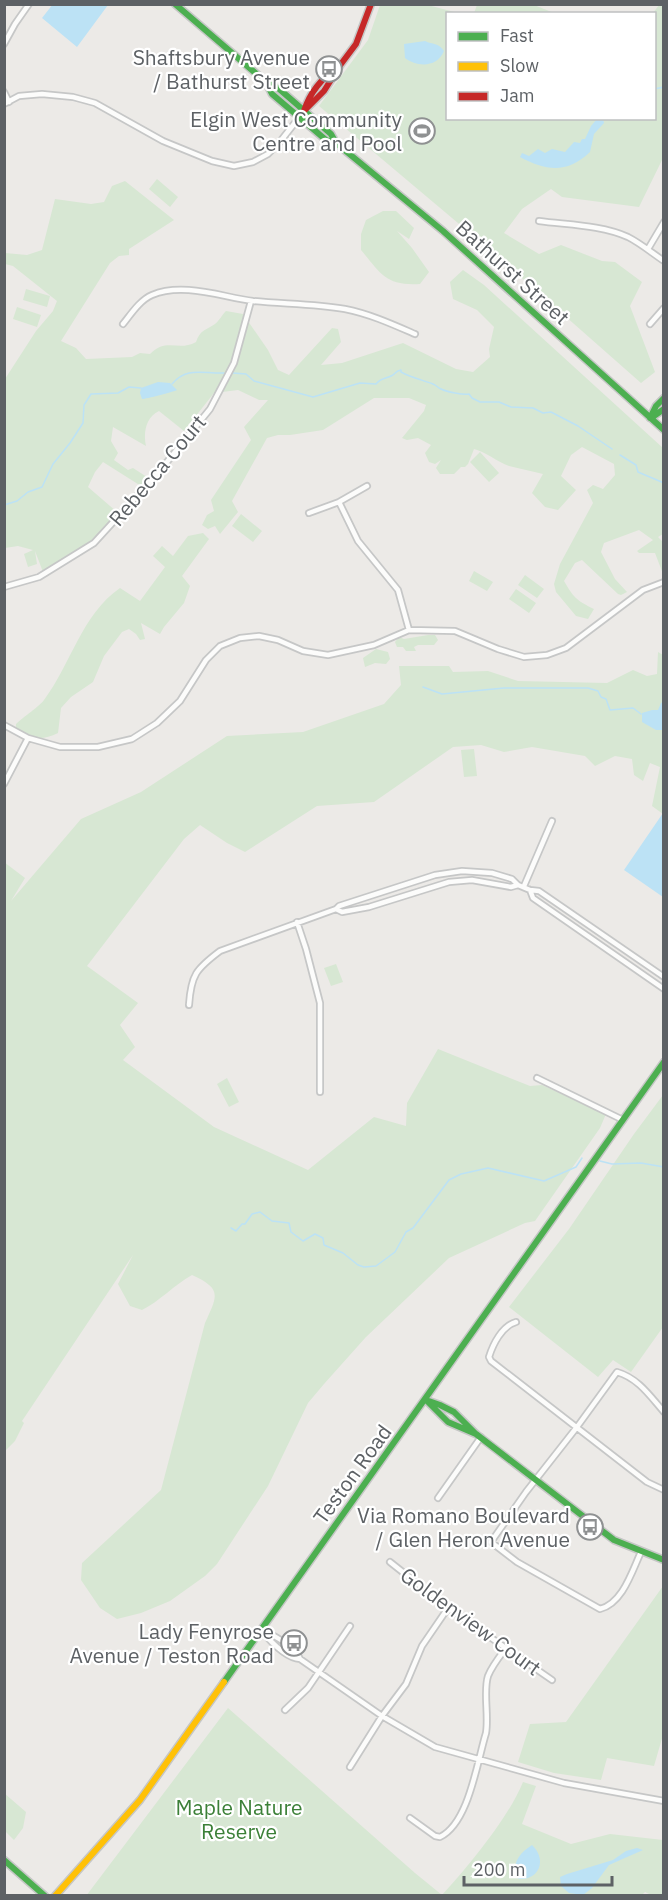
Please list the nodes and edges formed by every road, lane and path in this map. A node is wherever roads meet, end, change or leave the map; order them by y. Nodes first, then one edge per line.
1 (29, 4) edge
2 (175, 4) edge
3 (371, 4) edge
4 (4, 45) edge
5 (266, 82) junction
6 (4, 92) edge
7 (7, 103) edge
8 (304, 111) junction
9 (299, 117) junction
10 (336, 143) junction
11 (539, 221) dead end
12 (663, 222) edge
13 (648, 249) junction
14 (663, 261) edge
15 (251, 301) junction
16 (663, 308) edge
17 (123, 324) dead end
18 (650, 324) dead end
19 (415, 334) dead end
20 (663, 398) edge
21 (663, 409) edge
22 (650, 418) junction
23 (663, 430) edge
24 (367, 486) dead end
25 (339, 502) junction
26 (309, 513) dead end
27 (663, 582) edge
28 (4, 587) edge
29 (409, 630) junction
30 (4, 725) edge
31 (28, 738) junction
32 (4, 784) edge
33 (552, 821) dead end
34 (435, 875) junction
35 (436, 885) junction
36 (521, 885) junction
37 (530, 890) junction
38 (367, 898) junction
39 (369, 907) junction
40 (336, 909) junction
41 (582, 921) junction
42 (297, 922) junction
43 (578, 929) junction
44 (632, 956) junction
45 (627, 964) junction
46 (663, 977) edge
47 (663, 989) edge
48 (189, 1005) dead end
49 (663, 1062) edge
50 (537, 1078) dead end
51 (320, 1092) dead end
52 (623, 1120) junction
53 (516, 1322) dead end
54 (426, 1400) junction
55 (663, 1411) edge
56 (577, 1427) junction
57 (478, 1436) junction
58 (536, 1479) junction
59 (663, 1490) edge
60 (438, 1498) dead end
61 (641, 1552) junction
62 (663, 1560) edge
63 (390, 1562) dead end
64 (448, 1608) junction
65 (350, 1626) dead end
66 (261, 1630) junction
67 (506, 1648) junction
68 (318, 1671) junction
69 (552, 1680) dead end
70 (285, 1710) dead end
71 (382, 1716) junction
72 (478, 1760) junction
73 (351, 1767) dead end
74 (663, 1801) edge
75 (410, 1818) dead end
76 (4, 1860) edge
77 (45, 1896) edge
78 (55, 1896) edge

1 - 4 street
2 - 5 main road, Bathurst Street
3 - 8 main road
5 - 8 main road, Bathurst Street
5 - 9 main road, Bathurst Street
6 - 7 street
7 - 9 street
8 - 9 street
8 - 10 main road, Bathurst Street
9 - 10 main road, Bathurst Street
10 - 22 main road, Bathurst Street
11 - 13 street
12 - 13 street
13 - 14 street
15 - 17 street
15 - 19 street
15 - 28 street, Rebecca Court
16 - 18 street
20 - 22 main road
21 - 22 main road
22 - 23 main road, Bathurst Street
24 - 25 street
25 - 26 street
25 - 29 street
27 - 29 street
29 - 31 street
30 - 31 street
31 - 32 street
33 - 36 street
34 - 35 street
34 - 36 street
34 - 38 street
35 - 36 street
35 - 39 street
36 - 37 street
37 - 41 street
37 - 43 street
38 - 39 street
38 - 40 street
39 - 40 street
40 - 42 street
41 - 43 street
41 - 44 street
42 - 48 street
42 - 51 street
43 - 45 street
44 - 45 street
44 - 46 street
45 - 47 street
49 - 52 main road, Teston Road
50 - 52 street
52 - 54 main road, Teston Road
53 - 56 street
54 - 57 main road
54 - 66 main road, Teston Road
55 - 56 street
56 - 58 street
56 - 59 street
57 - 58 main road
57 - 60 street
58 - 61 main road
58 - 61 street
61 - 62 main road
63 - 64 street, Goldenview Court
64 - 67 street, Goldenview Court
64 - 71 street
65 - 68 street
66 - 68 street
66 - 78 main road, Teston Road
67 - 69 street, Goldenview Court
67 - 72 street
68 - 70 street
68 - 71 street
71 - 72 street
71 - 73 street
72 - 74 street
72 - 75 street
76 - 77 main road

